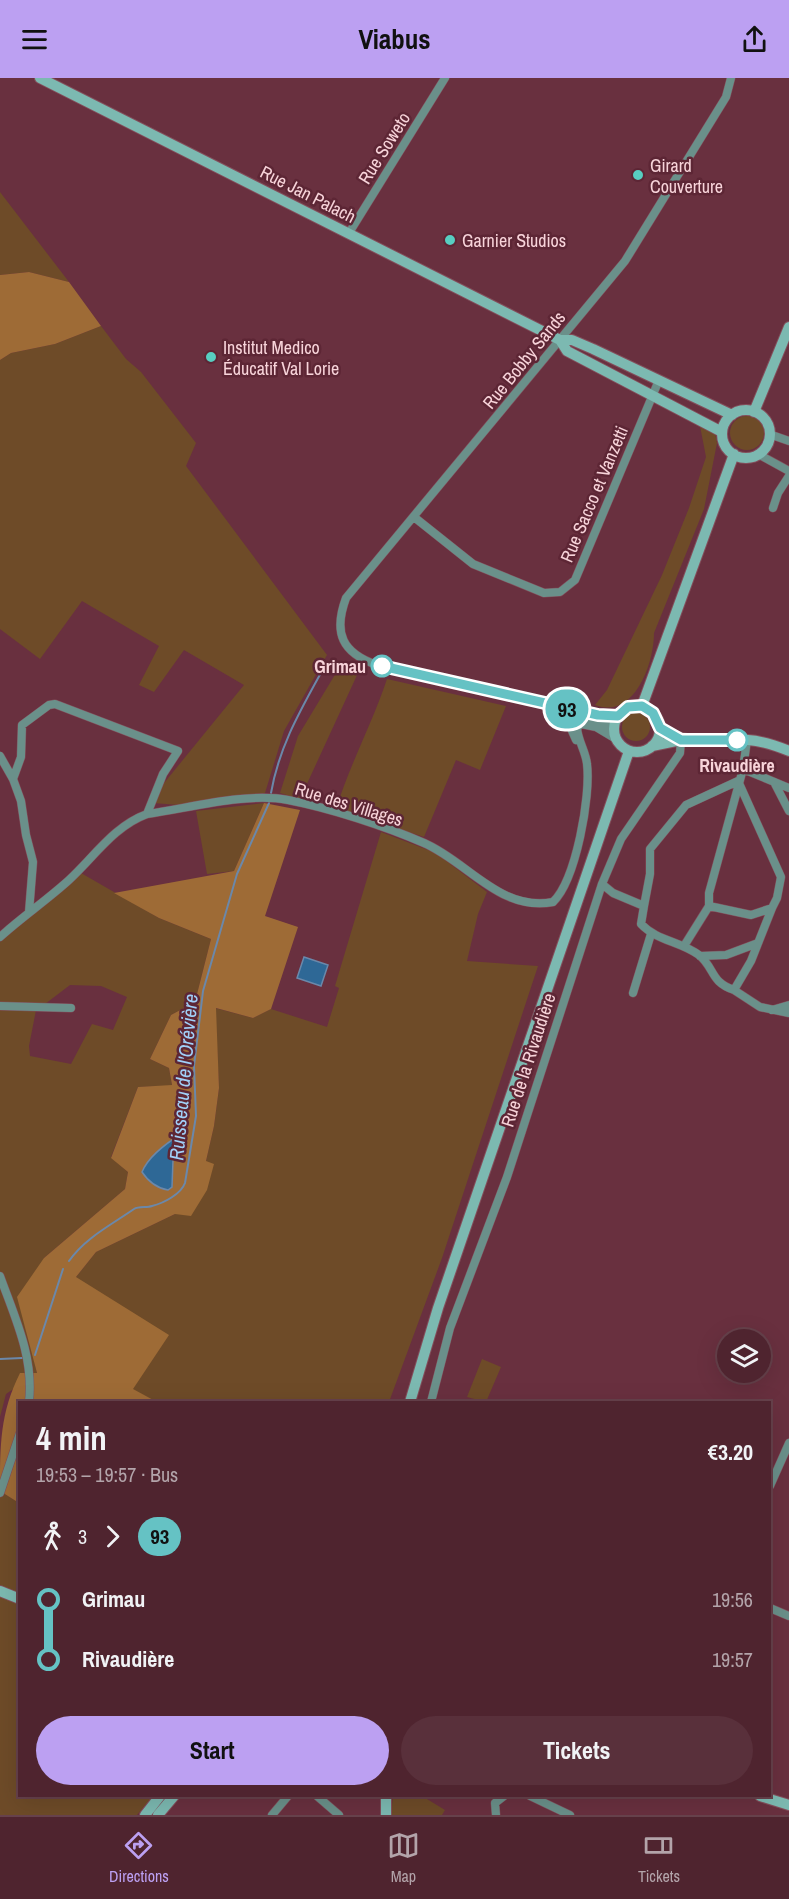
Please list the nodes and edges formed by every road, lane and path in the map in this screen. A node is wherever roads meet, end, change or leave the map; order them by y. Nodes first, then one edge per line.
1 (40, 78) edge
2 (445, 78) edge
3 (731, 78) edge
4 (349, 233) junction
5 (789, 327) edge
6 (560, 340) junction
7 (658, 380) junction
8 (651, 395) junction
9 (754, 411) junction
10 (732, 415) junction
11 (722, 432) junction
12 (770, 434) junction
13 (789, 441) edge
14 (734, 454) junction
15 (758, 454) junction
16 (789, 471) edge
17 (789, 476) edge
18 (773, 508) dead end
19 (414, 517) junction
20 (642, 706) junction
21 (572, 710) junction
22 (618, 716) junction
23 (660, 728) junction
24 (615, 734) junction
25 (681, 740) junction
26 (747, 740) junction
27 (581, 746) junction
28 (652, 746) junction
29 (629, 751) junction
30 (789, 751) edge
31 (0, 756) edge
32 (743, 769) junction
33 (13, 779) junction
34 (738, 781) junction
35 (774, 782) junction
36 (789, 788) edge
37 (789, 811) edge
38 (147, 814) junction
39 (602, 884) junction
40 (644, 906) junction
41 (709, 906) junction
42 (772, 908) junction
43 (29, 912) junction
44 (651, 934) junction
45 (0, 937) edge
46 (758, 943) junction
47 (684, 946) junction
48 (700, 956) junction
49 (734, 990) junction
50 (633, 993) dead end
51 (789, 1005) edge
52 (0, 1006) edge
53 (71, 1008) dead end
54 (770, 1010) junction
55 (789, 1013) edge
56 (0, 1276) edge
57 (428, 1343) junction
58 (28, 1401) edge
59 (403, 1401) edge
60 (410, 1401) edge
61 (431, 1401) edge
62 (18, 1439) edge
63 (789, 1443) edge
64 (771, 1484) edge
65 (0, 1493) edge
66 (0, 1591) edge
67 (18, 1598) edge
68 (771, 1608) edge
69 (789, 1616) edge
70 (159, 1797) edge
71 (173, 1797) edge
72 (287, 1797) edge
73 (318, 1797) edge
74 (386, 1797) edge
75 (503, 1797) edge
76 (532, 1797) edge
77 (763, 1797) edge
78 (767, 1797) edge
79 (789, 1800) edge
80 (789, 1805) edge
81 (145, 1815) edge
82 (158, 1815) edge
83 (272, 1815) edge
84 (339, 1815) edge
85 (386, 1815) edge
86 (496, 1815) edge
87 (570, 1815) edge

1 - 4 main road, Rue Jan Palach
2 - 4 street, Rue Soweto
3 - 6 street, Rue Bobby Sands
4 - 6 main road, Rue Jan Palach
5 - 9 main road
6 - 7 main road, Rue Jan Palach
6 - 8 main road, Rue Jan Palach
6 - 19 street, Rue Bobby Sands
7 - 8 street, Rue Sacco et Vanzetti
7 - 10 main road, Rue Jan Palach
8 - 11 main road, Rue Jan Palach
8 - 19 street, Rue Sacco et Vanzetti
9 - 10 main road
9 - 12 main road
10 - 11 main road
11 - 14 main road
12 - 13 street
12 - 15 main road
14 - 15 main road
14 - 20 main road
15 - 16 street
17 - 18 street
19 - 21 street, Rue Bobby Sands
20 - 22 main road
20 - 23 main road
21 - 22 street
21 - 24 street
21 - 27 street, Rue des Villages
22 - 24 main road
23 - 25 main road
23 - 28 main road
24 - 27 street
24 - 29 main road
25 - 26 main road
25 - 28 main road
25 - 39 street, Rue de la Rivaudière
26 - 30 main road
26 - 32 street
27 - 38 street, Rue des Villages
28 - 29 main road
29 - 57 main road
31 - 33 street
32 - 34 street
32 - 35 street
33 - 38 street
33 - 43 street
34 - 40 street
34 - 41 street
34 - 42 street
35 - 36 street
35 - 37 street
38 - 43 street, Rue des Villages
39 - 40 street
39 - 61 street, Rue de la Rivaudière
40 - 44 street
41 - 42 street
41 - 47 street
42 - 46 street
43 - 45 street, Rue des Villages
44 - 47 street
44 - 50 street
46 - 48 street
46 - 49 street
47 - 48 street
48 - 49 street
49 - 54 street
51 - 54 street
52 - 53 street
54 - 55 street
56 - 58 street
57 - 59 main road
57 - 60 main road
62 - 65 street
63 - 64 street
66 - 67 main road
68 - 69 street
70 - 81 main road
71 - 82 main road
72 - 83 street
73 - 84 street
74 - 85 main road
75 - 86 street
76 - 87 street
77 - 80 main road
78 - 79 main road

